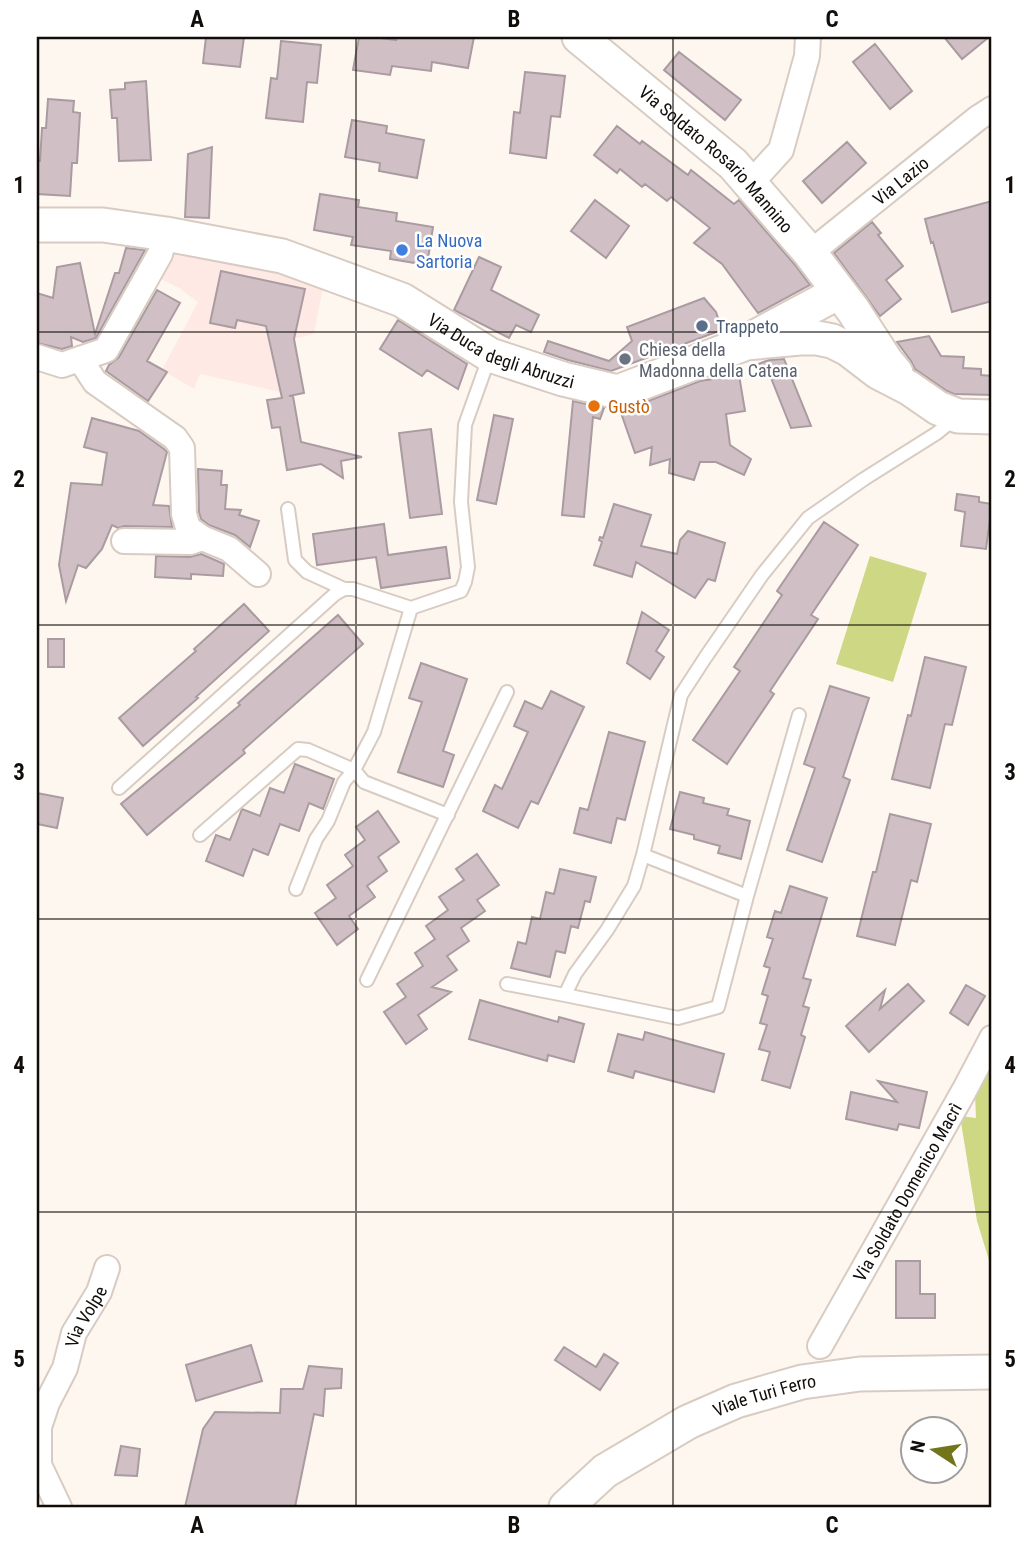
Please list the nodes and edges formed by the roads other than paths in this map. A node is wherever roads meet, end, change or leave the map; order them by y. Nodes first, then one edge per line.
1 (579, 37) edge
2 (808, 37) edge
3 (992, 109) edge
4 (750, 184) junction
5 (37, 225) edge
6 (166, 234) junction
7 (810, 253) junction
8 (839, 292) junction
9 (746, 343) junction
10 (491, 355) junction
11 (37, 357) edge
12 (80, 359) junction
13 (909, 388) junction
14 (958, 416) junction
15 (992, 417) edge
16 (288, 509) dead end
17 (202, 538) junction
18 (124, 541) dead end
19 (258, 573) dead end
20 (344, 589) junction
21 (411, 608) junction
22 (507, 692) dead end
23 (799, 715) dead end
24 (354, 770) junction
25 (119, 788) dead end
26 (447, 815) junction
27 (200, 835) dead end
28 (643, 855) junction
29 (296, 888) dead end
30 (747, 896) junction
31 (367, 980) dead end
32 (507, 984) dead end
33 (565, 995) junction
34 (992, 1038) edge
35 (107, 1268) dead end
36 (811, 1364) junction
37 (992, 1372) edge
38 (59, 1507) edge
39 (566, 1507) edge

1 - 4 main road, Via Soldato Rosario Mannino
2 - 4 street
3 - 7 street, Via Lazio
4 - 7 main road, Via Soldato Rosario Mannino
5 - 6 main road, Via Duca degli Abruzzi
6 - 10 main road, Via Duca degli Abruzzi
6 - 12 street
7 - 8 main road, Via Soldato Rosario Mannino
8 - 9 main road
8 - 13 main road, Via Soldato Rosario Mannino
9 - 10 main road, Via Duca degli Abruzzi
9 - 13 main road, Via Duca degli Abruzzi
10 - 21 lane
11 - 12 street
12 - 17 street
13 - 14 main road, Via Duca degli Abruzzi
14 - 15 main road, Via Duca degli Abruzzi
14 - 28 lane
16 - 20 lane
17 - 18 street
17 - 19 street
20 - 21 lane
20 - 25 lane
21 - 24 lane
22 - 26 lane
23 - 30 lane
24 - 26 lane
24 - 27 lane
24 - 29 lane
26 - 31 lane
28 - 30 lane
28 - 33 lane
30 - 33 lane
32 - 33 lane
34 - 36 street, Via Soldato Domenico Macrì
35 - 38 street, Via Volpe
36 - 37 main road, Viale Turi Ferro
36 - 39 main road, Viale Turi Ferro

